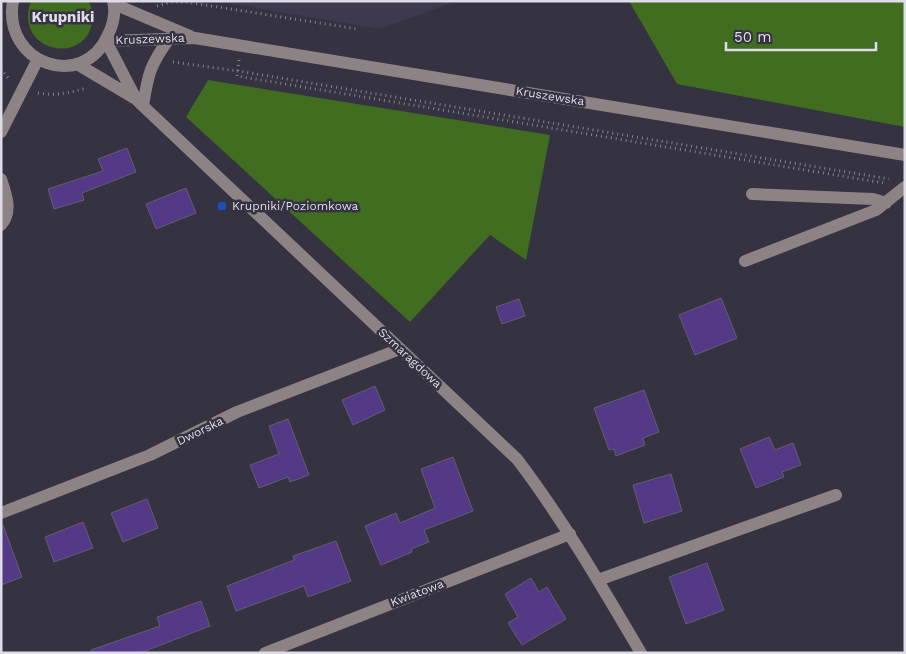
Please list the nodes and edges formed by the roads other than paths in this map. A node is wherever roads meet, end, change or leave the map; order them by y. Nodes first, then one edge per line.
1 (13, 1) edge
2 (113, 2) edge
3 (7, 25) edge
4 (195, 38) junction
5 (169, 39) junction
6 (106, 41) junction
7 (38, 59) junction
8 (78, 64) junction
9 (140, 103) junction
10 (1, 132) edge
11 (905, 155) edge
12 (1, 179) edge
13 (898, 184) edge
14 (752, 194) dead end
15 (886, 203) junction
16 (1, 224) edge
17 (746, 260) dead end
18 (400, 349) junction
19 (836, 495) dead end
20 (1, 513) edge
21 (570, 534) junction
22 (598, 580) junction
23 (265, 653) edge
24 (641, 653) edge

1 - 3 street
2 - 4 street, Kruszewska
2 - 6 street, Kruszewska
3 - 7 street
4 - 5 street, Kruszewska
4 - 11 street, Kruszewska
5 - 6 street, Kruszewska
5 - 9 street
6 - 8 street, Kruszewska
6 - 9 street, Szmaragdowa
7 - 8 street
7 - 10 street
8 - 9 street, Szmaragdowa
9 - 18 street, Szmaragdowa
12 - 16 street
13 - 15 street
14 - 15 street
15 - 17 street
18 - 20 street, Dworska
18 - 21 street, Szmaragdowa
19 - 22 street
21 - 22 street, Szmaragdowa
21 - 23 street, Kwiatowa
22 - 24 street, Szmaragdowa

